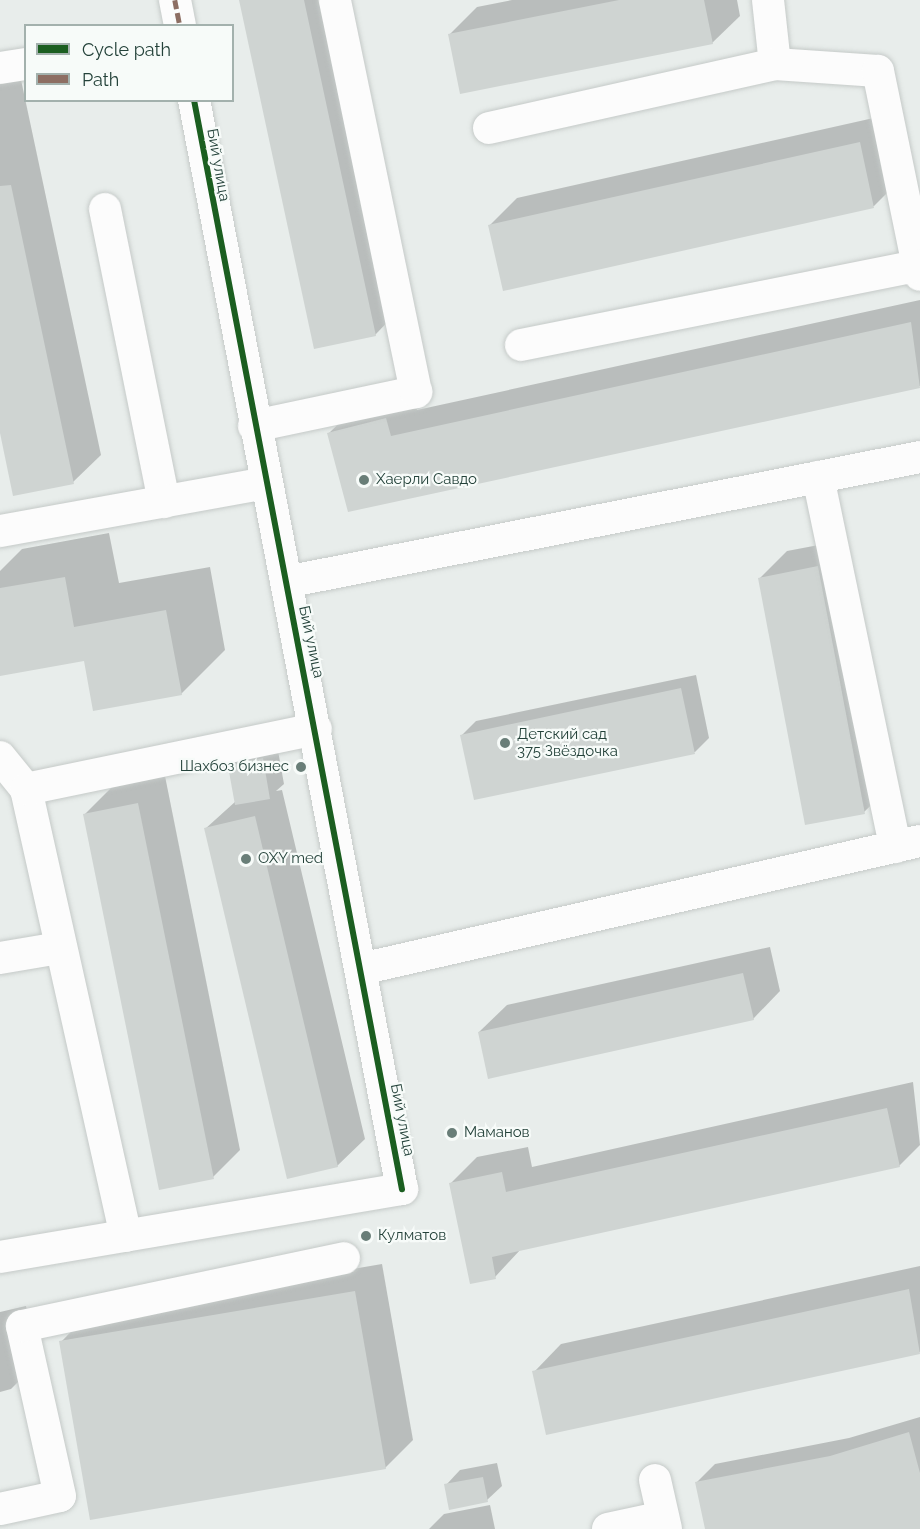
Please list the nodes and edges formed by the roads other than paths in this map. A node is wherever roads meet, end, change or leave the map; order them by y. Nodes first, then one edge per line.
1 (175, 0) edge
2 (335, 0) edge
3 (768, 0) edge
4 (180, 24) edge
5 (24, 64) edge
6 (775, 64) junction
7 (0, 68) edge
8 (194, 102) edge
9 (489, 128) dead end
10 (105, 208) dead end
11 (919, 269) edge
12 (520, 345) dead end
13 (254, 426) junction
14 (920, 457) edge
15 (818, 477) junction
16 (266, 483) junction
17 (164, 502) junction
18 (0, 531) edge
19 (286, 582) junction
20 (316, 729) junction
21 (0, 757) edge
22 (26, 789) junction
23 (907, 844) edge
24 (59, 948) junction
25 (0, 958) edge
26 (362, 969) junction
27 (126, 1236) junction
28 (0, 1257) edge
29 (344, 1258) dead end
30 (655, 1480) dead end
31 (0, 1509) edge
32 (664, 1523) edge
33 (609, 1529) edge

1 - 4 street
2 - 13 street
3 - 6 street
5 - 7 street
6 - 9 street
6 - 11 street
8 - 13 street, Бий улица
10 - 17 street
11 - 12 street
13 - 16 street, Бий улица
14 - 15 street
15 - 19 street
15 - 23 street
16 - 17 street
16 - 19 street, Бий улица
17 - 18 street
19 - 20 street, Бий улица
20 - 22 street
20 - 26 street, Бий улица
21 - 22 street
22 - 24 street
23 - 26 street
24 - 25 street
24 - 27 street
26 - 27 street, Бий улица
27 - 28 street
29 - 31 street
30 - 32 street
32 - 33 street

